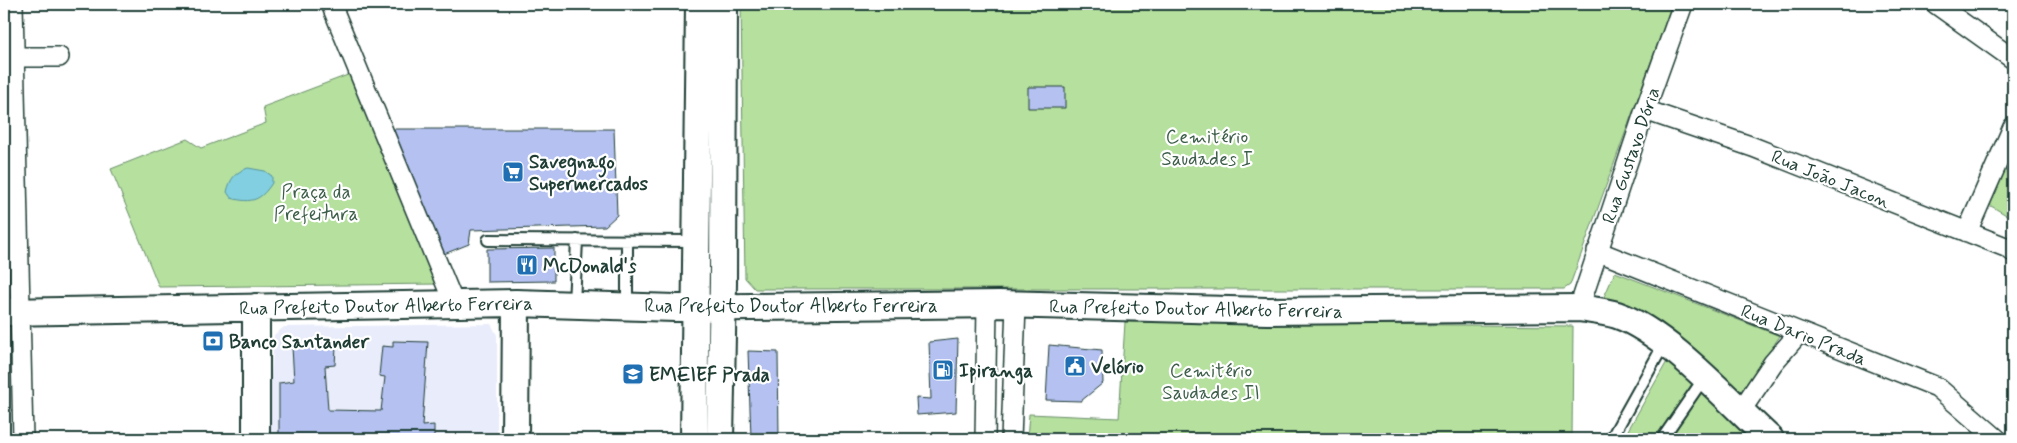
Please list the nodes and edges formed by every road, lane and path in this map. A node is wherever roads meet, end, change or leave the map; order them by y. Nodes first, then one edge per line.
1 (13, 4) edge
2 (331, 4) edge
3 (699, 4) edge
4 (724, 4) edge
5 (1684, 4) edge
6 (1936, 4) edge
7 (8, 57) edge
8 (59, 57) dead end
9 (2013, 60) edge
10 (1645, 110) junction
11 (2013, 127) edge
12 (1967, 232) junction
13 (488, 240) dead end
14 (577, 240) junction
15 (627, 240) junction
16 (695, 241) junction
17 (2011, 247) edge
18 (1597, 251) junction
19 (516, 303) junction
20 (574, 304) junction
21 (987, 304) junction
22 (1016, 305) junction
23 (455, 306) junction
24 (627, 306) junction
25 (723, 306) junction
26 (256, 307) junction
27 (694, 308) junction
28 (1579, 308) junction
29 (11, 312) edge
30 (1800, 332) junction
31 (1665, 343) junction
32 (1704, 378) junction
33 (1740, 412) junction
34 (23, 439) edge
35 (256, 439) edge
36 (515, 439) edge
37 (694, 439) edge
38 (720, 439) edge
39 (985, 439) edge
40 (1011, 439) edge
41 (1611, 439) edge
42 (1662, 439) edge
43 (1770, 439) edge
44 (1998, 439) edge

1 - 7 street
2 - 23 street
3 - 16 main road
4 - 25 main road
5 - 10 street, Rua Gustavo Dória
6 - 9 street
7 - 8 street
7 - 29 street
10 - 12 street, Rua João Jacon
10 - 18 street, Rua Gustavo Dória
11 - 12 street
12 - 17 street, Rua João Jacon
13 - 14 lane
14 - 15 lane
14 - 20 lane
15 - 16 lane
15 - 24 lane
16 - 27 main road
18 - 28 street, Rua Gustavo Dória
18 - 30 street, Rua Dario Prada
19 - 20 main road, Rua Prefeito Doutor Alberto Ferreira
19 - 23 main road, Rua Prefeito Doutor Alberto Ferreira
19 - 36 main road
20 - 24 main road, Rua Prefeito Doutor Alberto Ferreira
21 - 22 main road, Rua Prefeito Doutor Alberto Ferreira
21 - 25 main road, Rua Prefeito Doutor Alberto Ferreira
21 - 39 street
22 - 28 main road, Rua Prefeito Doutor Alberto Ferreira
22 - 40 street
23 - 26 main road, Rua Prefeito Doutor Alberto Ferreira
24 - 27 main road, Rua Prefeito Doutor Alberto Ferreira
25 - 27 main road, Rua Prefeito Doutor Alberto Ferreira
25 - 38 main road
26 - 29 main road, Rua Prefeito Doutor Alberto Ferreira
26 - 35 main road
27 - 37 main road
28 - 31 main road, Rua Prefeito Doutor Alberto Ferreira
29 - 34 street
30 - 33 street
30 - 44 street, Rua Dario Prada
31 - 32 main road, Rua Prefeito Doutor Alberto Ferreira
31 - 41 lane
32 - 33 main road, Rua Prefeito Doutor Alberto Ferreira
32 - 42 lane
33 - 43 main road, Rua Prefeito Doutor Alberto Ferreira

